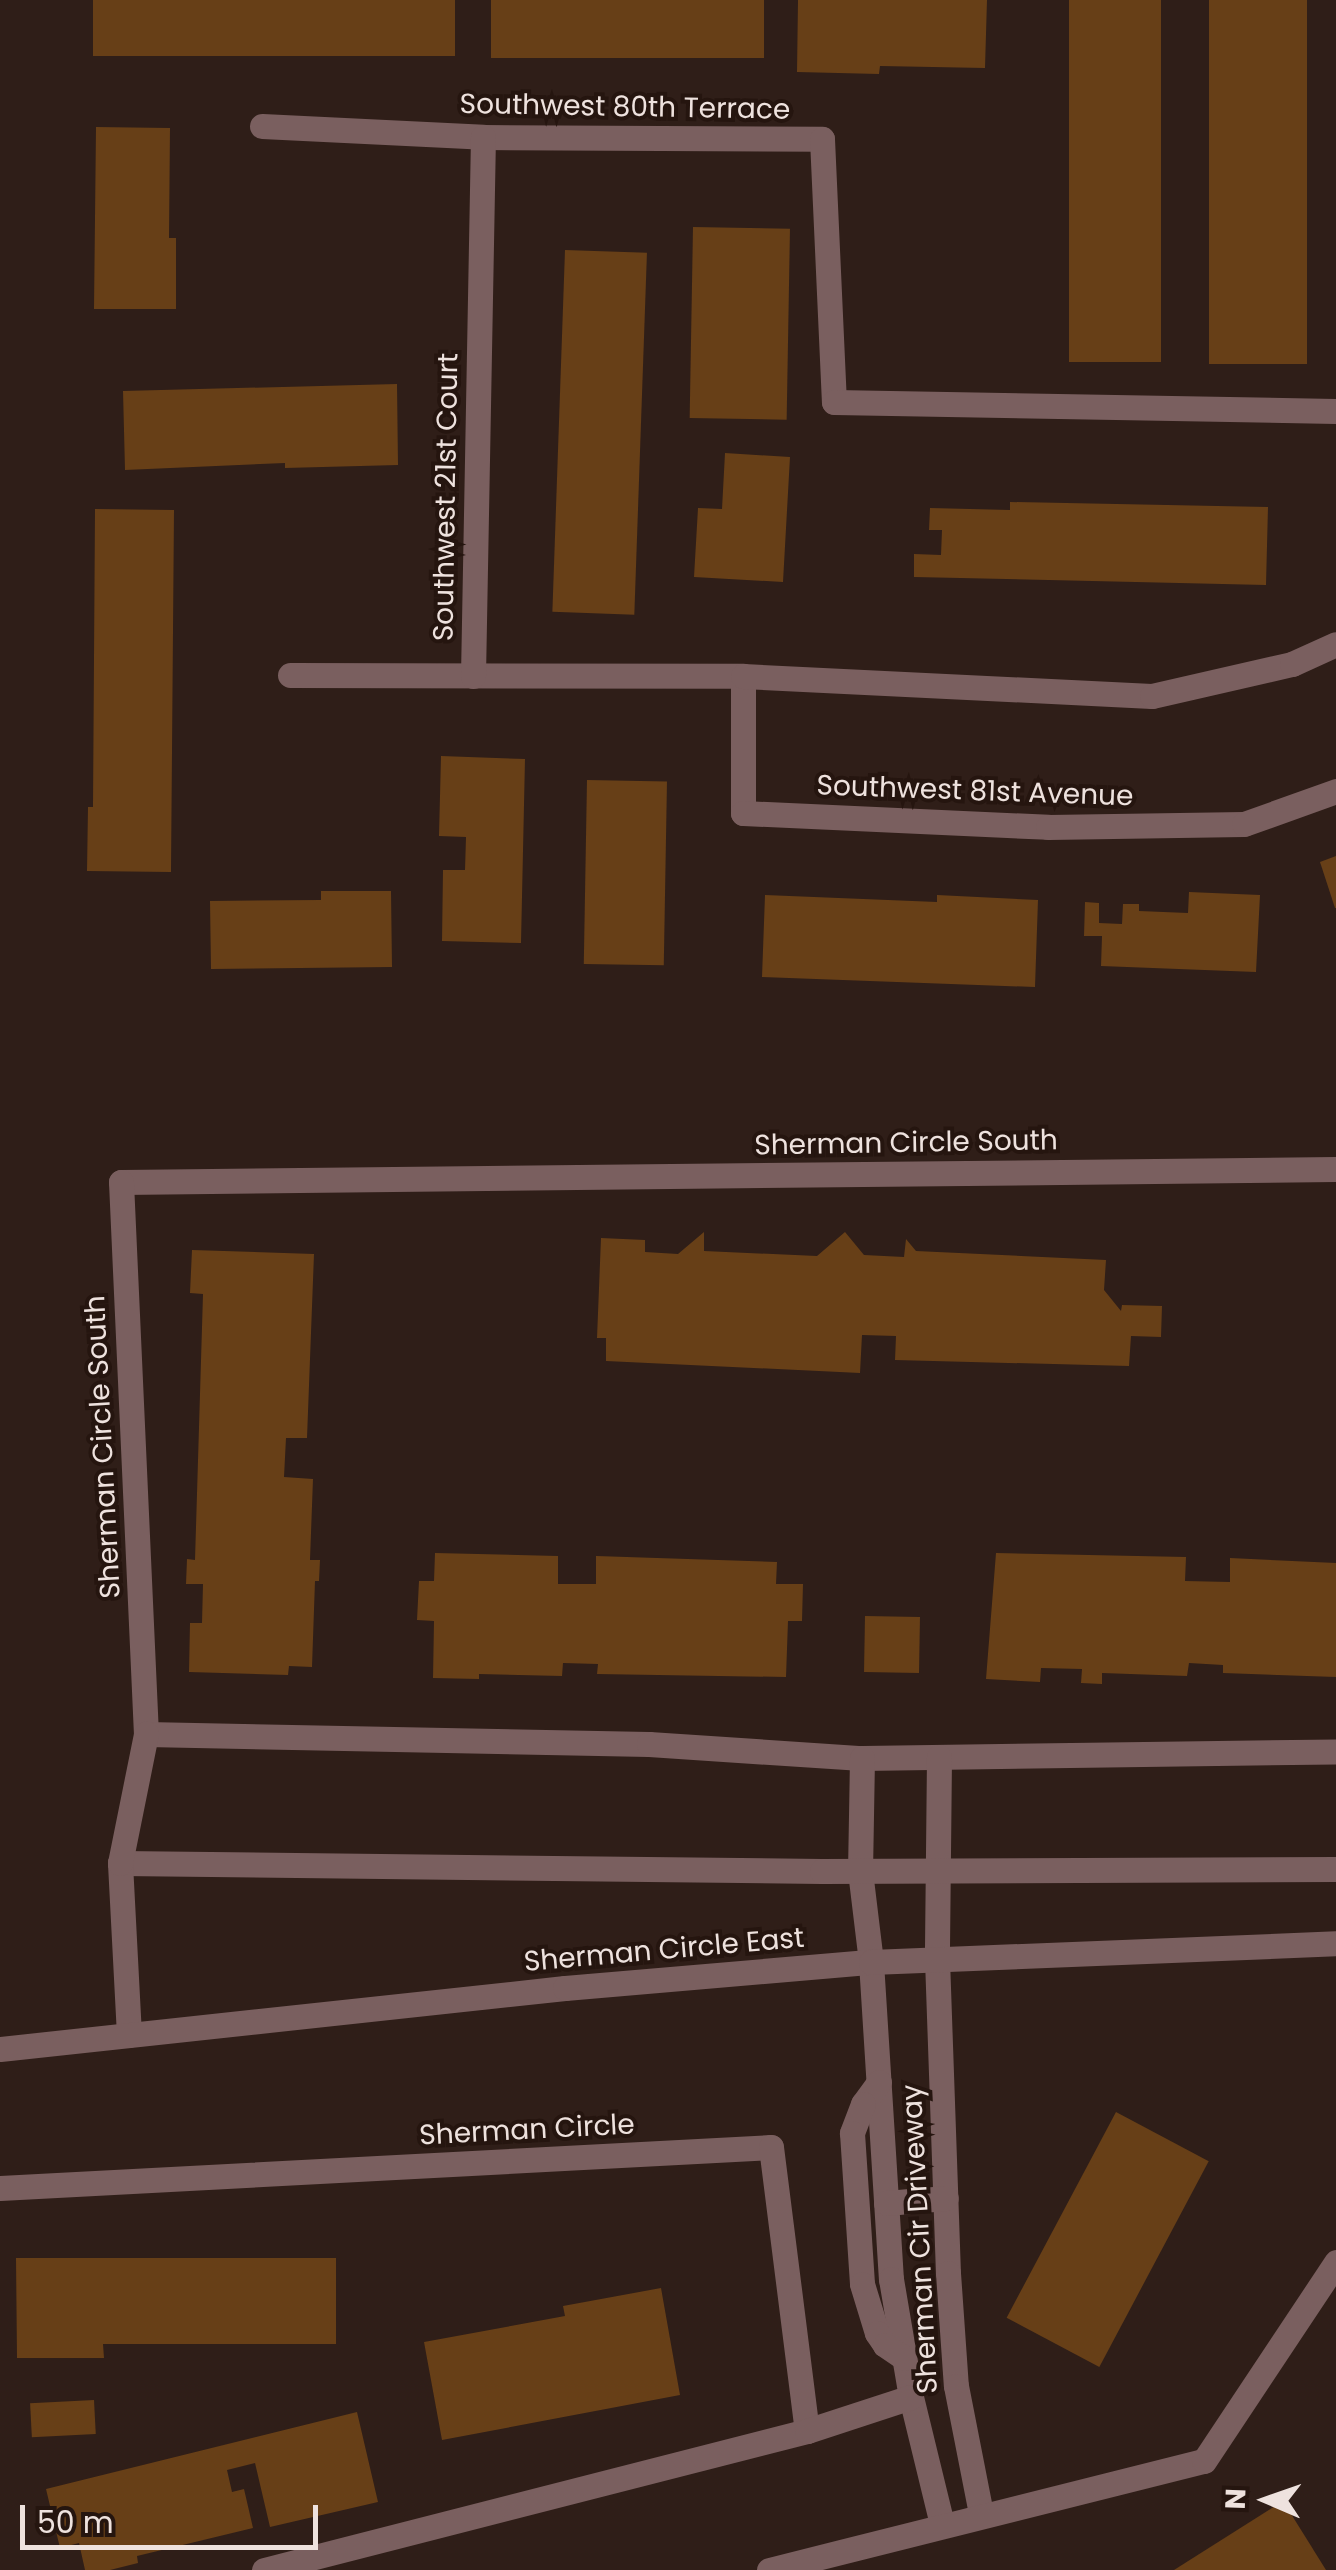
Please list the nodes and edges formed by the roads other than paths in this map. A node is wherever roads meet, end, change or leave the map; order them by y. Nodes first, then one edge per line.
1 (262, 126) dead end
2 (484, 136) junction
3 (1336, 411) edge
4 (1336, 644) edge
5 (290, 675) dead end
6 (472, 676) junction
7 (743, 676) junction
8 (1336, 791) edge
9 (1336, 1169) edge
10 (146, 1734) junction
11 (1336, 1750) edge
12 (940, 1757) junction
13 (862, 1758) junction
14 (120, 1863) junction
15 (1336, 1868) edge
16 (860, 1871) junction
17 (940, 1871) junction
18 (1336, 1943) edge
19 (937, 1958) junction
20 (871, 1962) junction
21 (129, 2035) junction
22 (0, 2049) edge
23 (879, 2082) junction
24 (0, 2188) edge
25 (946, 2198) junction
26 (886, 2203) junction
27 (1336, 2262) edge
28 (904, 2358) junction
29 (910, 2397) junction
30 (807, 2431) junction
31 (981, 2514) junction
32 (942, 2524) junction
33 (802, 2566) edge
34 (264, 2570) edge
35 (770, 2570) edge

1 - 2 street, Southwest 80th Terrace
2 - 3 street, Southwest 80th Terrace
2 - 6 street, Southwest 21st Court
4 - 7 street
5 - 6 street, Southwest 21st Court
6 - 7 street
7 - 8 street, Southwest 81st Avenue
9 - 10 street, Sherman Circle South
10 - 13 street
10 - 14 street
11 - 12 street
12 - 13 street
12 - 17 street, Sherman Cir Driveway
13 - 16 street, Sherman Cir Driveway
14 - 16 street
14 - 21 street
15 - 17 street
16 - 17 street
16 - 20 street, Sherman Cir Driveway
17 - 19 street, Sherman Cir Driveway
18 - 19 street, Sherman Circle East
19 - 20 street, Sherman Circle East
19 - 25 street, Sherman Cir Driveway
20 - 21 street, Sherman Circle East
20 - 23 street, Sherman Cir Driveway
21 - 22 street, Sherman Circle East
23 - 26 street, Sherman Cir Driveway
23 - 28 street, Sherman Cir Driveway
24 - 30 street, Sherman Circle
25 - 26 street
25 - 31 street, Sherman Cir Driveway
26 - 28 street, Sherman Cir Driveway
27 - 31 street
28 - 29 street, Sherman Cir Driveway
29 - 30 street
29 - 32 street, Sherman Cir Driveway
30 - 34 street
31 - 32 street
32 - 33 street
33 - 35 street

